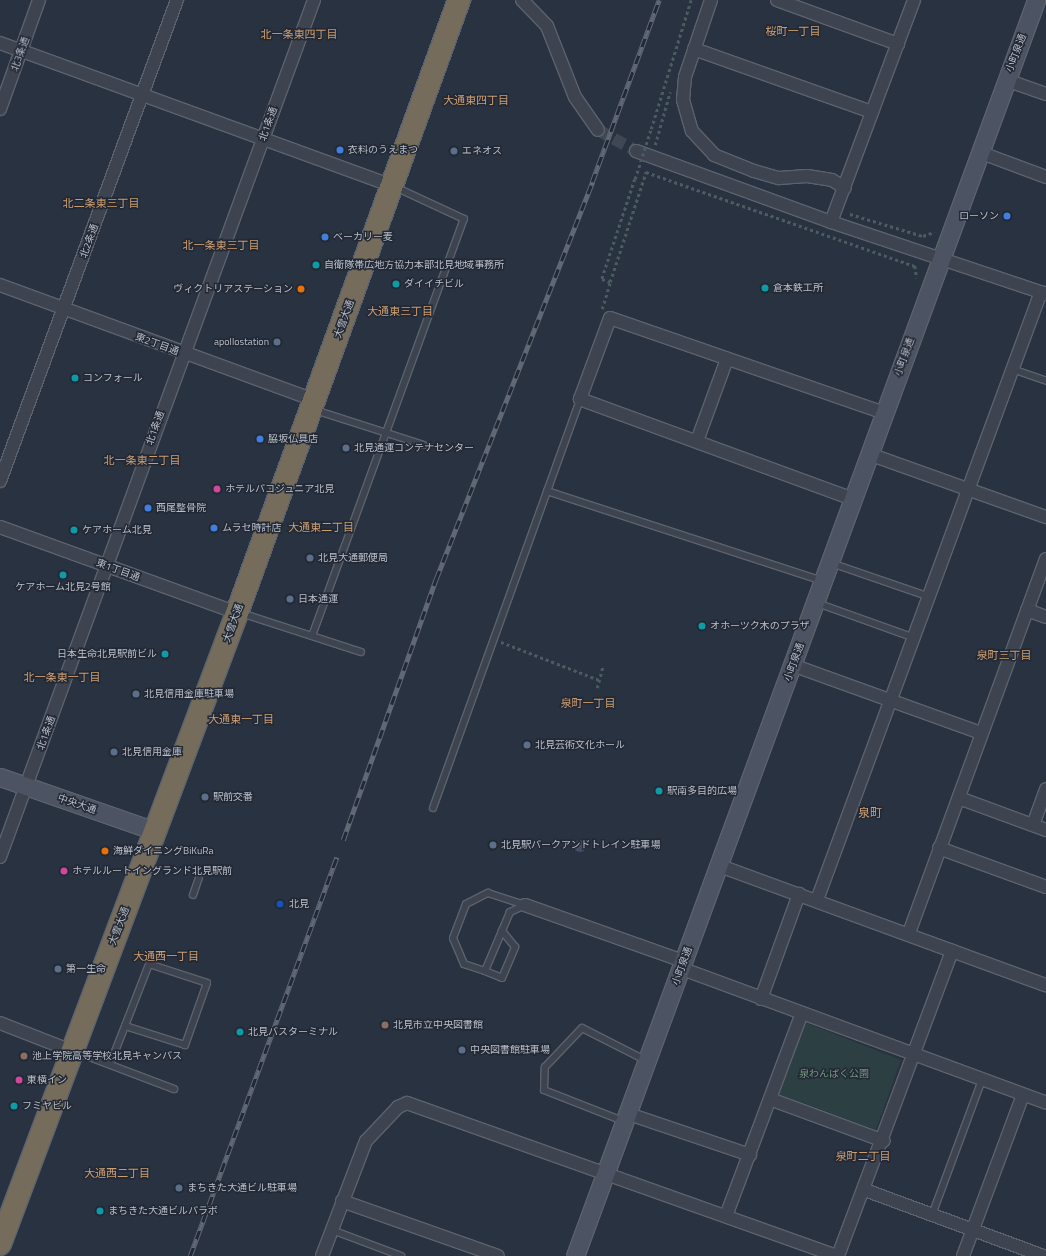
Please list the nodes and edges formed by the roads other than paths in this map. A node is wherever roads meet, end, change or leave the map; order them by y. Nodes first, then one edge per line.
1 (39, 0) edge
2 (177, 0) edge
3 (314, 0) edge
4 (460, 0) edge
5 (522, 0) edge
6 (711, 0) edge
7 (777, 0) edge
8 (914, 0) edge
9 (1036, 0) edge
10 (0, 43) edge
11 (898, 44) junction
12 (694, 49) junction
13 (21, 51) junction
14 (1006, 80) junction
15 (1046, 94) edge
16 (142, 96) junction
17 (0, 109) edge
18 (872, 112) junction
19 (598, 130) tunnel mouth
20 (262, 140) junction
21 (636, 151) tunnel mouth
22 (979, 152) junction
23 (1046, 177) edge
24 (392, 186) junction
25 (845, 188) junction
26 (831, 222) junction
27 (940, 258) junction
28 (0, 286) edge
29 (1044, 293) edge
30 (64, 310) junction
31 (183, 354) junction
32 (727, 359) junction
33 (1012, 369) junction
34 (1046, 381) edge
35 (580, 399) junction
36 (312, 405) junction
37 (884, 413) junction
38 (385, 434) junction
39 (697, 441) junction
40 (424, 444) dead end
41 (869, 454) junction
42 (0, 481) edge
43 (970, 489) junction
44 (547, 491) junction
45 (852, 499) junction
46 (1046, 517) edge
47 (0, 527) edge
48 (1046, 559) edge
49 (830, 562) junction
50 (105, 566) junction
51 (823, 581) junction
52 (930, 597) junction
53 (815, 603) junction
54 (1028, 610) junction
55 (237, 613) junction
56 (1046, 617) edge
57 (312, 636) junction
58 (915, 638) junction
59 (361, 652) dead end
60 (792, 665) junction
61 (891, 701) junction
62 (981, 733) junction
63 (0, 777) edge
64 (27, 786) junction
65 (1046, 789) edge
66 (959, 798) junction
67 (433, 808) dead end
68 (1033, 825) junction
69 (155, 830) junction
70 (1046, 830) edge
71 (939, 848) junction
72 (0, 857) edge
73 (720, 866) junction
74 (199, 878) dead end
75 (1046, 887) edge
76 (799, 894) junction
77 (193, 896) dead end
78 (817, 900) junction
79 (525, 905) junction
80 (502, 931) junction
81 (909, 933) junction
82 (952, 951) junction
83 (682, 965) junction
84 (485, 971) junction
85 (1046, 985) edge
86 (761, 999) junction
87 (801, 1015) junction
88 (0, 1023) edge
89 (125, 1026) junction
90 (72, 1050) junction
91 (913, 1056) junction
92 (646, 1061) junction
93 (110, 1064) junction
94 (982, 1080) junction
95 (174, 1090) dead end
96 (1023, 1095) junction
97 (770, 1099) junction
98 (1046, 1103) edge
99 (625, 1117) junction
100 (884, 1140) junction
101 (750, 1155) junction
102 (604, 1172) junction
103 (865, 1190) junction
104 (342, 1201) junction
105 (932, 1215) junction
106 (726, 1216) junction
107 (332, 1230) junction
108 (973, 1230) junction
109 (0, 1244) edge
110 (490, 1255) edge
111 (322, 1256) edge
112 (401, 1256) edge
113 (575, 1256) edge
114 (837, 1256) edge
115 (963, 1256) edge
116 (1043, 1256) edge

1 - 13 street, 北3条通
2 - 16 street, 北2条通
3 - 20 street, 北1条通
4 - 24 highway, 大雪大通
5 - 19 street
6 - 12 street
7 - 11 street
8 - 11 street
9 - 14 street, 小町泉通
10 - 13 street
11 - 18 street
12 - 18 street
12 - 25 street
13 - 16 street
13 - 17 street, 北3条通
14 - 15 street
14 - 22 street, 小町泉通
16 - 20 street
16 - 30 street, 北2条通
18 - 25 street
20 - 24 street
20 - 31 street, 北1条通
21 - 26 street
22 - 23 street
22 - 27 street, 小町泉通
24 - 36 highway, 大雪大通
24 - 38 lane
25 - 26 street
26 - 27 street
27 - 29 street
27 - 37 street, 小町泉通
28 - 30 street, 東2丁目通
29 - 33 street
30 - 31 street, 東2丁目通
30 - 42 street, 北2条通
31 - 36 street, 東2丁目通
31 - 50 street, 北1条通
32 - 35 street
32 - 37 street
32 - 39 street
33 - 34 lane
33 - 43 street
35 - 39 street
35 - 44 lane
36 - 38 lane
36 - 55 highway, 大雪大通
37 - 41 street, 小町泉通
38 - 40 lane
38 - 57 lane
39 - 45 street
41 - 43 street
41 - 45 street, 小町泉通
43 - 46 street
43 - 52 street
44 - 51 lane
44 - 67 lane
45 - 49 street, 小町泉通
47 - 50 street, 東1丁目通
48 - 54 street
49 - 51 street, 小町泉通
49 - 52 lane
50 - 55 street, 東1丁目通
50 - 64 street, 北1条通
51 - 53 street, 小町泉通
52 - 58 street
53 - 58 lane
53 - 60 street, 小町泉通
54 - 56 street
54 - 62 street
55 - 57 lane
55 - 69 highway, 大雪大通
57 - 59 lane
58 - 61 street
60 - 61 street
60 - 73 street, 小町泉通
61 - 62 street
61 - 78 street
62 - 66 street
63 - 64 street, 中央大通
64 - 69 street, 中央大通
64 - 72 street, 北1条通
65 - 68 street
66 - 68 street
66 - 71 street
68 - 70 street
69 - 90 highway, 大雪大通
71 - 75 street
71 - 81 street
73 - 76 street
73 - 83 street, 小町泉通
74 - 77 lane
76 - 78 street
76 - 86 street
78 - 81 street
79 - 80 lane
79 - 83 street
79 - 84 lane
80 - 84 lane
80 - 84 lane
81 - 82 street
82 - 85 street
82 - 91 street
83 - 86 street
83 - 92 street, 小町泉通
86 - 87 street
87 - 91 street
87 - 97 street
88 - 90 street
89 - 89 lane
89 - 93 lane
90 - 93 lane
90 - 109 highway, 大雪大通
91 - 94 street
91 - 100 street
92 - 99 street, 小町泉通
92 - 99 lane
93 - 95 lane
94 - 96 street
94 - 105 lane
96 - 98 street
96 - 108 street
97 - 100 street
97 - 101 street
99 - 101 street
99 - 102 street, 小町泉通
100 - 103 street
101 - 106 street
102 - 104 street
102 - 106 street
102 - 113 street, 小町泉通
103 - 105 street
103 - 114 street
104 - 107 street
104 - 110 street
105 - 108 street
106 - 114 street
107 - 111 street
107 - 112 lane
108 - 115 street
108 - 116 street

